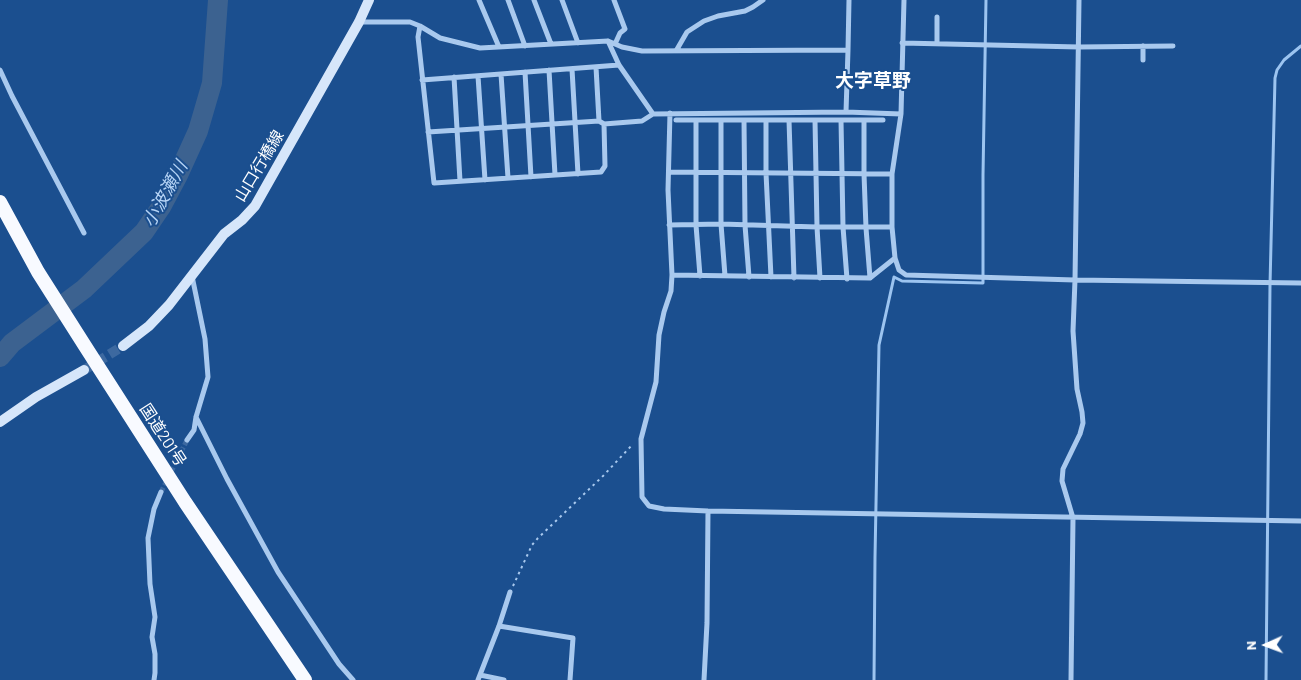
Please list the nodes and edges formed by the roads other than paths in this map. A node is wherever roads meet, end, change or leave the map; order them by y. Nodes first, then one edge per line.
1 (369, 0) edge
2 (480, 0) edge
3 (508, 0) edge
4 (534, 0) edge
5 (562, 0) edge
6 (614, 0) edge
7 (763, 0) edge
8 (849, 0) edge
9 (904, 0) edge
10 (1079, 0) edge
11 (937, 17) dead end
12 (359, 22) junction
13 (420, 26) junction
14 (608, 41) junction
15 (578, 43) junction
16 (902, 43) junction
17 (551, 44) junction
18 (615, 44) junction
19 (937, 44) junction
20 (525, 46) junction
21 (1143, 46) junction
22 (1173, 46) dead end
23 (499, 47) junction
24 (1079, 47) junction
25 (848, 50) junction
26 (676, 51) junction
27 (1143, 60) dead end
28 (619, 65) junction
29 (596, 67) junction
30 (572, 69) junction
31 (0, 70) edge
32 (548, 70) junction
33 (525, 72) junction
34 (501, 74) junction
35 (478, 76) junction
36 (454, 78) junction
37 (422, 80) junction
38 (846, 112) junction
39 (670, 113) junction
40 (653, 114) junction
41 (901, 114) junction
42 (676, 120) dead end
43 (696, 120) junction
44 (721, 120) junction
45 (744, 120) junction
46 (766, 120) junction
47 (789, 120) junction
48 (815, 120) junction
49 (840, 120) junction
50 (864, 120) junction
51 (883, 120) dead end
52 (575, 122) junction
53 (602, 122) junction
54 (552, 124) junction
55 (528, 125) junction
56 (504, 127) junction
57 (481, 128) junction
58 (457, 130) junction
59 (428, 132) junction
60 (669, 172) junction
61 (696, 173) junction
62 (721, 173) junction
63 (744, 173) junction
64 (766, 173) junction
65 (578, 174) junction
66 (790, 174) junction
67 (816, 174) junction
68 (842, 174) junction
69 (864, 174) junction
70 (892, 174) junction
71 (555, 175) junction
72 (531, 177) junction
73 (508, 178) junction
74 (485, 180) junction
75 (460, 182) junction
76 (0, 202) edge
77 (721, 224) junction
78 (669, 225) junction
79 (696, 225) junction
80 (745, 225) junction
81 (769, 226) junction
82 (792, 226) junction
83 (817, 227) junction
84 (843, 227) junction
85 (892, 227) junction
86 (866, 228) junction
87 (84, 233) dead end
88 (895, 258) junction
89 (672, 275) junction
90 (192, 276) junction
91 (700, 276) junction
92 (725, 276) junction
93 (749, 277) junction
94 (771, 277) junction
95 (794, 278) junction
96 (820, 278) junction
97 (870, 278) junction
98 (847, 279) junction
99 (1075, 280) junction
100 (1301, 283) edge
101 (123, 346) tunnel mouth
102 (84, 370) tunnel mouth
103 (196, 417) junction
104 (0, 422) edge
105 (188, 440) tunnel mouth
106 (161, 492) tunnel mouth
107 (708, 511) junction
108 (1073, 518) junction
109 (1301, 521) edge
110 (510, 592) road end
111 (499, 626) junction
112 (479, 678) edge
113 (154, 680) edge
114 (305, 680) edge
115 (353, 680) edge
116 (504, 680) edge
117 (570, 680) edge
118 (704, 680) edge
119 (1071, 680) edge

1 - 12 main road, 山口行橋線
2 - 23 street
3 - 20 street
4 - 17 street
5 - 15 street
6 - 18 street
7 - 26 street
8 - 25 street
9 - 16 street
10 - 24 street
11 - 19 street
12 - 13 street
12 - 90 main road, 山口行橋線
13 - 23 street
13 - 37 street
14 - 15 street
14 - 18 street
14 - 28 street
15 - 17 street
16 - 19 street
16 - 41 street
17 - 20 street
18 - 26 street
19 - 24 street
20 - 23 street
21 - 22 street
21 - 24 street
21 - 27 street
24 - 99 street
25 - 26 street
25 - 38 street
28 - 29 street
28 - 40 street
29 - 30 street
29 - 53 street
30 - 32 street
30 - 52 street
31 - 87 street
32 - 33 street
32 - 54 street
33 - 34 street
33 - 55 street
34 - 35 street
34 - 56 street
35 - 36 street
35 - 57 street
36 - 37 street
36 - 58 street
37 - 59 street
38 - 39 street
38 - 41 street
39 - 40 street
39 - 60 street
40 - 53 street
41 - 70 street
42 - 43 street
43 - 44 street
43 - 61 street
44 - 45 street
44 - 62 street
45 - 46 street
45 - 63 street
46 - 47 street
46 - 64 street
47 - 48 street
47 - 66 street
48 - 49 street
48 - 67 street
49 - 50 street
49 - 68 street
50 - 51 street
50 - 69 street
52 - 53 street
52 - 54 street
52 - 65 street
53 - 65 street
54 - 55 street
54 - 71 street
55 - 56 street
55 - 72 street
56 - 57 street
56 - 73 street
57 - 58 street
57 - 74 street
58 - 59 street
58 - 75 street
59 - 75 street
60 - 61 street
60 - 78 street
61 - 62 street
61 - 79 street
62 - 63 street
62 - 77 street
63 - 64 street
63 - 80 street
64 - 66 street
64 - 81 street
65 - 71 street
66 - 67 street
66 - 82 street
67 - 68 street
67 - 83 street
68 - 69 street
68 - 84 street
69 - 70 street
69 - 86 street
70 - 85 street
71 - 72 street
72 - 73 street
73 - 74 street
74 - 75 street
76 - 114 highway, 国道201号
77 - 79 street
77 - 80 street
77 - 92 street
78 - 79 street
78 - 89 street
79 - 91 street
80 - 81 street
80 - 93 street
81 - 82 street
81 - 94 street
82 - 83 street
82 - 95 street
83 - 84 street
83 - 96 street
84 - 86 street
84 - 98 street
85 - 86 street
85 - 88 street
86 - 97 street
88 - 97 street
88 - 99 street
89 - 91 street
89 - 107 street
90 - 101 main road, 山口行橋線
90 - 103 street
91 - 92 street
92 - 93 street
93 - 94 street
94 - 95 street
95 - 96 street
96 - 98 street
97 - 98 street
99 - 100 street
99 - 108 street
102 - 104 main road
103 - 105 street
103 - 115 street
106 - 113 street
107 - 108 street
107 - 118 street
108 - 109 street
108 - 119 street
110 - 111 street
111 - 112 street
111 - 117 street
112 - 116 street

